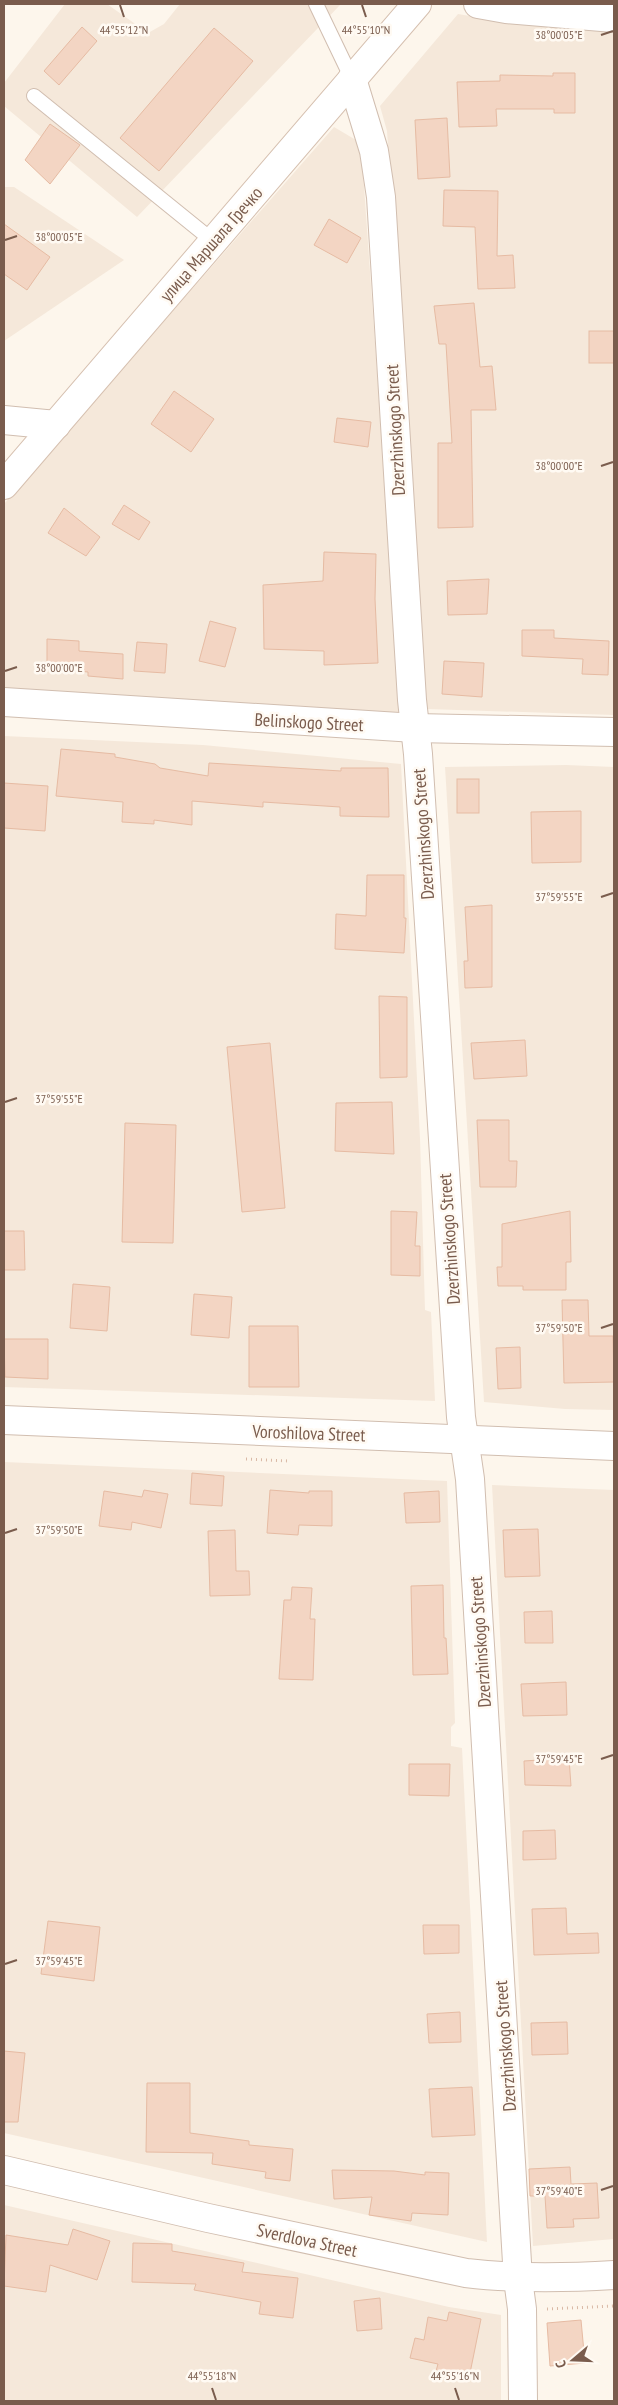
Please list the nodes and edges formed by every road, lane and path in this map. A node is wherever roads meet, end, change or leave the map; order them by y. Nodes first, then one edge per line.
1 (316, 4) edge
2 (417, 4) edge
3 (478, 4) edge
4 (614, 18) edge
5 (352, 79) junction
6 (34, 96) dead end
7 (213, 242) junction
8 (4, 420) edge
9 (56, 425) junction
10 (4, 485) edge
11 (4, 702) edge
12 (415, 728) junction
13 (614, 732) edge
14 (4, 1420) edge
15 (464, 1440) junction
16 (614, 1446) edge
17 (4, 2170) edge
18 (614, 2275) edge
19 (518, 2278) junction
20 (523, 2401) edge

1 - 5 lane
2 - 5 street, улица Маршала Гречко
3 - 4 street
5 - 7 street, улица Маршала Гречко
5 - 12 street, Dzerzhinskogo Street
6 - 7 lane
7 - 9 street, улица Маршала Гречко
8 - 9 street
9 - 10 street, улица Маршала Гречко
11 - 12 street, Belinskogo Street
12 - 13 street, Belinskogo Street
12 - 15 street, Dzerzhinskogo Street
14 - 15 street, Voroshilova Street
15 - 16 street, Voroshilova Street
15 - 19 street, Dzerzhinskogo Street
17 - 19 street, Sverdlova Street
18 - 19 street, Sverdlova Street
19 - 20 street, Dzerzhinskogo Street

